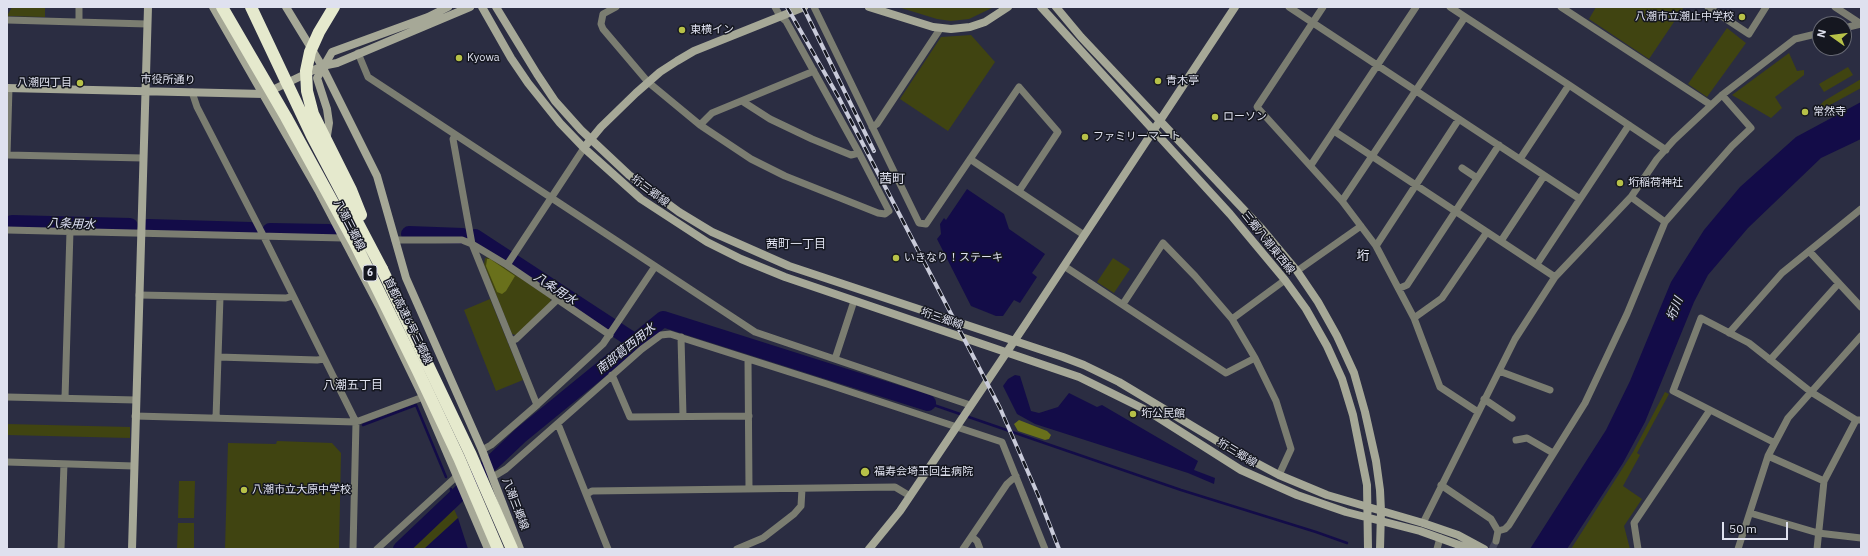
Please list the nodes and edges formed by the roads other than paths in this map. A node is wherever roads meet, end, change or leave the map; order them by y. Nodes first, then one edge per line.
1 (79, 7) edge
2 (148, 7) edge
3 (213, 7) edge
4 (222, 7) edge
5 (251, 7) edge
6 (286, 7) edge
7 (334, 7) edge
8 (448, 7) edge
9 (470, 7) edge
10 (482, 7) edge
11 (496, 7) edge
12 (616, 7) edge
13 (776, 7) edge
14 (804, 7) edge
15 (814, 7) edge
16 (869, 7) edge
17 (1008, 7) edge
18 (1041, 7) edge
19 (1056, 7) edge
20 (1235, 7) edge
21 (1289, 7) edge
22 (1323, 7) edge
23 (1416, 7) edge
24 (1450, 7) edge
25 (1561, 7) edge
26 (1708, 7) edge
27 (1766, 7) edge
28 (1835, 7) edge
29 (780, 16) junction
30 (1465, 17) junction
31 (7, 20) edge
32 (79, 22) junction
33 (1313, 22) junction
34 (147, 24) junction
35 (1861, 24) edge
36 (940, 29) junction
37 (1812, 35) edge
38 (358, 53) junction
39 (1377, 65) junction
40 (322, 66) junction
41 (814, 71) junction
42 (648, 82) junction
43 (1569, 85) junction
44 (8, 88) edge
45 (1416, 90) junction
46 (145, 91) junction
47 (192, 92) junction
48 (264, 94) junction
49 (1722, 95) junction
50 (742, 101) junction
51 (1711, 105) junction
52 (1459, 119) junction
53 (1160, 120) junction
54 (700, 125) junction
55 (1629, 125) junction
56 (872, 127) junction
57 (1154, 130) junction
58 (1334, 131) junction
59 (455, 136) junction
60 (590, 140) junction
61 (1499, 146) junction
62 (584, 148) junction
63 (1666, 150) junction
64 (859, 153) junction
65 (7, 155) edge
66 (1372, 155) junction
67 (143, 158) junction
68 (970, 159) junction
69 (1520, 160) junction
70 (1311, 165) junction
71 (1462, 168) dead end
72 (1544, 176) junction
73 (1477, 178) junction
74 (1416, 185) junction
75 (318, 190) junction
76 (1019, 191) junction
77 (1631, 197) junction
78 (550, 199) junction
79 (1580, 199) junction
80 (1342, 201) junction
81 (1861, 210) edge
82 (1456, 211) junction
83 (1665, 222) junction
84 (1361, 226) junction
85 (7, 230) edge
86 (70, 231) junction
87 (1487, 232) junction
88 (140, 233) junction
89 (263, 235) junction
90 (1084, 235) junction
91 (343, 238) junction
92 (395, 240) junction
93 (1501, 241) junction
94 (472, 244) junction
95 (1376, 246) junction
96 (1809, 251) junction
97 (507, 264) junction
98 (1537, 264) junction
99 (1064, 266) junction
100 (654, 268) junction
101 (382, 269) junction
102 (1297, 271) junction
103 (1555, 277) junction
104 (1286, 280) junction
105 (1839, 283) junction
106 (1400, 288) junction
107 (139, 295) junction
108 (293, 296) junction
109 (220, 297) junction
110 (558, 299) junction
111 (854, 301) junction
112 (1123, 304) junction
113 (1861, 307) edge
114 (1414, 318) junction
115 (1232, 319) junction
116 (613, 330) junction
117 (1729, 333) junction
118 (1861, 336) edge
119 (681, 337) junction
120 (512, 341) junction
121 (1014, 342) junction
122 (1006, 352) junction
123 (218, 357) junction
124 (1255, 358) junction
125 (324, 359) junction
126 (748, 359) junction
127 (835, 359) junction
128 (1770, 360) junction
129 (1499, 371) junction
130 (612, 374) junction
131 (1550, 390) dead end
132 (1811, 392) junction
133 (7, 397) edge
134 (423, 397) junction
135 (65, 398) junction
136 (136, 400) junction
137 (1484, 400) junction
138 (538, 405) junction
139 (970, 406) junction
140 (1710, 410) junction
141 (1478, 412) junction
142 (135, 416) junction
143 (682, 416) junction
144 (749, 416) junction
145 (216, 418) junction
146 (1512, 418) dead end
147 (1858, 420) edge
148 (356, 422) junction
149 (558, 424) junction
150 (957, 425) junction
151 (1516, 440) dead end
152 (1775, 443) junction
153 (482, 450) junction
154 (1553, 453) junction
155 (1768, 456) junction
156 (7, 462) edge
157 (64, 464) junction
158 (134, 466) junction
159 (1279, 475) junction
160 (457, 476) junction
161 (1016, 476) junction
162 (493, 477) junction
163 (1824, 481) junction
164 (1441, 485) junction
165 (749, 489) junction
166 (802, 489) junction
167 (587, 494) junction
168 (910, 496) junction
169 (1368, 507) junction
170 (1381, 511) junction
171 (1750, 514) junction
172 (1368, 518) junction
173 (1381, 521) junction
174 (1423, 522) junction
175 (1498, 530) junction
176 (1818, 533) junction
177 (972, 537) junction
178 (1440, 538) junction
179 (1861, 538) edge
180 (1496, 541) tunnel mouth
181 (61, 549) edge
182 (132, 549) edge
183 (354, 549) edge
184 (377, 549) edge
185 (488, 549) edge
186 (498, 549) edge
187 (512, 549) edge
188 (520, 549) edge
189 (608, 549) edge
190 (737, 549) edge
191 (868, 549) edge
192 (964, 549) edge
193 (980, 549) edge
194 (1045, 549) edge
195 (1368, 549) edge
196 (1380, 549) edge
197 (1437, 549) edge
198 (1470, 549) edge
199 (1484, 549) edge
200 (1638, 549) edge
201 (1738, 549) edge
202 (1817, 549) edge

1 - 32 street
2 - 34 street
3 - 48 street, 八潮三郷線
4 - 186 highway, 首都高速6号三郷線 / 6, bridge
5 - 101 highway, 首都高速6号三郷線 / 6, bridge
6 - 40 street, 八潮三郷線
7 - 101 highway, bridge
8 - 40 street
9 - 38 street
10 - 62 street, 垳三郷線
11 - 60 street, 垳三郷線
12 - 42 street
13 - 29 street
14 - 29 street
15 - 56 street
16 - 36 street
17 - 36 street
18 - 57 street, 三郷八潮東西線
19 - 53 street, 三郷八潮東西線
20 - 53 street
21 - 33 street
22 - 33 street
23 - 39 street
24 - 30 street
25 - 51 street
26 - 27 street
28 - 35 street
29 - 41 street
29 - 42 street
30 - 43 street
30 - 45 street
31 - 32 street
32 - 34 street
33 - 39 street
33 - 70 street
34 - 46 street
36 - 56 street
37 - 49 street
38 - 40 street
38 - 59 street
39 - 45 street
39 - 58 street
40 - 48 street, 市役所通り
40 - 75 street
40 - 92 street, 八潮三郷線
41 - 50 street
41 - 64 street
42 - 54 street
42 - 60 street
43 - 55 street
43 - 69 street
44 - 46 street, 市役所通り
44 - 65 street
45 - 52 street
45 - 66 street
46 - 47 street, 市役所通り
46 - 67 street
47 - 48 street, 市役所通り
47 - 89 street
48 - 75 street, 八潮三郷線
49 - 51 street
49 - 83 street
50 - 54 street
50 - 64 street
51 - 63 street
52 - 61 street
52 - 74 street
53 - 57 street
53 - 102 street, 三郷八潮東西線
54 - 64 street
55 - 63 street
55 - 79 street
56 - 68 street
57 - 90 street
57 - 104 street, 三郷八潮東西線
58 - 66 street
58 - 70 street
59 - 78 street
59 - 94 street
60 - 62 street
60 - 121 street, 垳三郷線
61 - 69 street
61 - 73 street
62 - 78 street
62 - 111 street, 垳三郷線
63 - 77 street
65 - 67 street
66 - 74 street
66 - 80 street
67 - 88 street
68 - 76 street
68 - 76 street
69 - 72 street
70 - 80 street
71 - 73 street
72 - 79 street
72 - 93 street
73 - 82 street
74 - 82 street
74 - 95 street
75 - 91 street, 八潮三郷線
76 - 90 street
77 - 83 street
77 - 103 street
78 - 97 street
78 - 100 street
79 - 98 street
80 - 84 street
81 - 96 street
82 - 87 street
82 - 106 street
83 - 154 street
84 - 95 street
84 - 102 street
85 - 86 street
86 - 88 street
86 - 135 street
87 - 93 street
87 - 114 street
88 - 89 street
88 - 107 street
89 - 91 street
89 - 108 street
90 - 99 street
91 - 134 street, 八潮三郷線
92 - 94 street
92 - 153 street, 八潮三郷線
93 - 98 street
94 - 97 street
94 - 120 street
95 - 106 street
96 - 105 street
96 - 117 street
97 - 110 street
98 - 103 street
99 - 112 street
99 - 121 street
100 - 116 street
100 - 127 street
101 - 187 highway, 首都高速6号三郷線 / 6
102 - 170 street, 三郷八潮東西線
103 - 129 street
104 - 115 street
104 - 169 street, 三郷八潮東西線
105 - 113 street
105 - 128 street
106 - 114 street
107 - 109 street
107 - 136 street
108 - 109 street
108 - 125 street
109 - 123 street
110 - 116 street
110 - 120 street
111 - 122 street, 垳三郷線
111 - 127 street
112 - 115 street
112 - 124 street
114 - 141 street
115 - 124 street
116 - 138 street
117 - 128 street
117 - 140 street
118 - 132 street
119 - 126 street
119 - 130 street
119 - 143 street
120 - 138 street
121 - 122 street
121 - 159 street, 垳三郷線
122 - 139 street
122 - 172 street, 垳三郷線
123 - 125 street
123 - 145 street
124 - 159 street
125 - 148 street
126 - 144 street
126 - 150 street
127 - 139 street
128 - 132 street
129 - 131 street
129 - 137 street
130 - 143 street
130 - 149 street
132 - 147 street
132 - 152 street
133 - 135 street
134 - 148 street
134 - 160 street, 八潮三郷線
135 - 136 street
136 - 142 street
137 - 141 street
137 - 146 street
138 - 153 street
139 - 150 street
140 - 152 street
140 - 200 street
141 - 164 street
142 - 145 street
142 - 158 street
143 - 144 street
144 - 165 street
145 - 148 street
147 - 163 street
148 - 183 street
149 - 162 street
149 - 167 street
150 - 161 street
150 - 168 street
151 - 154 street
152 - 155 street
153 - 162 street, 八潮三郷線
154 - 175 street
155 - 163 street
155 - 171 street
156 - 157 street
157 - 158 street
157 - 181 street
158 - 182 street
159 - 169 street, 垳三郷線
160 - 184 street
160 - 185 street, 八潮三郷線
161 - 177 street
161 - 194 street
162 - 188 street, 八潮三郷線
163 - 176 street
164 - 174 street
164 - 175 street
165 - 166 street
165 - 167 street
166 - 168 street
166 - 190 street
167 - 189 street
168 - 191 street
169 - 170 street, 垳三郷線
169 - 172 street, 三郷八潮東西線
170 - 173 street, 三郷八潮東西線
170 - 174 street, 垳三郷線
171 - 176 street
171 - 201 street
172 - 173 street, 垳三郷線
172 - 195 street, 三郷八潮東西線
173 - 178 street, 垳三郷線
173 - 196 street, 三郷八潮東西線
174 - 199 street, 垳三郷線
175 - 180 street
176 - 179 street
176 - 202 street
177 - 192 street
177 - 193 street
178 - 197 street
178 - 198 street, 垳三郷線

